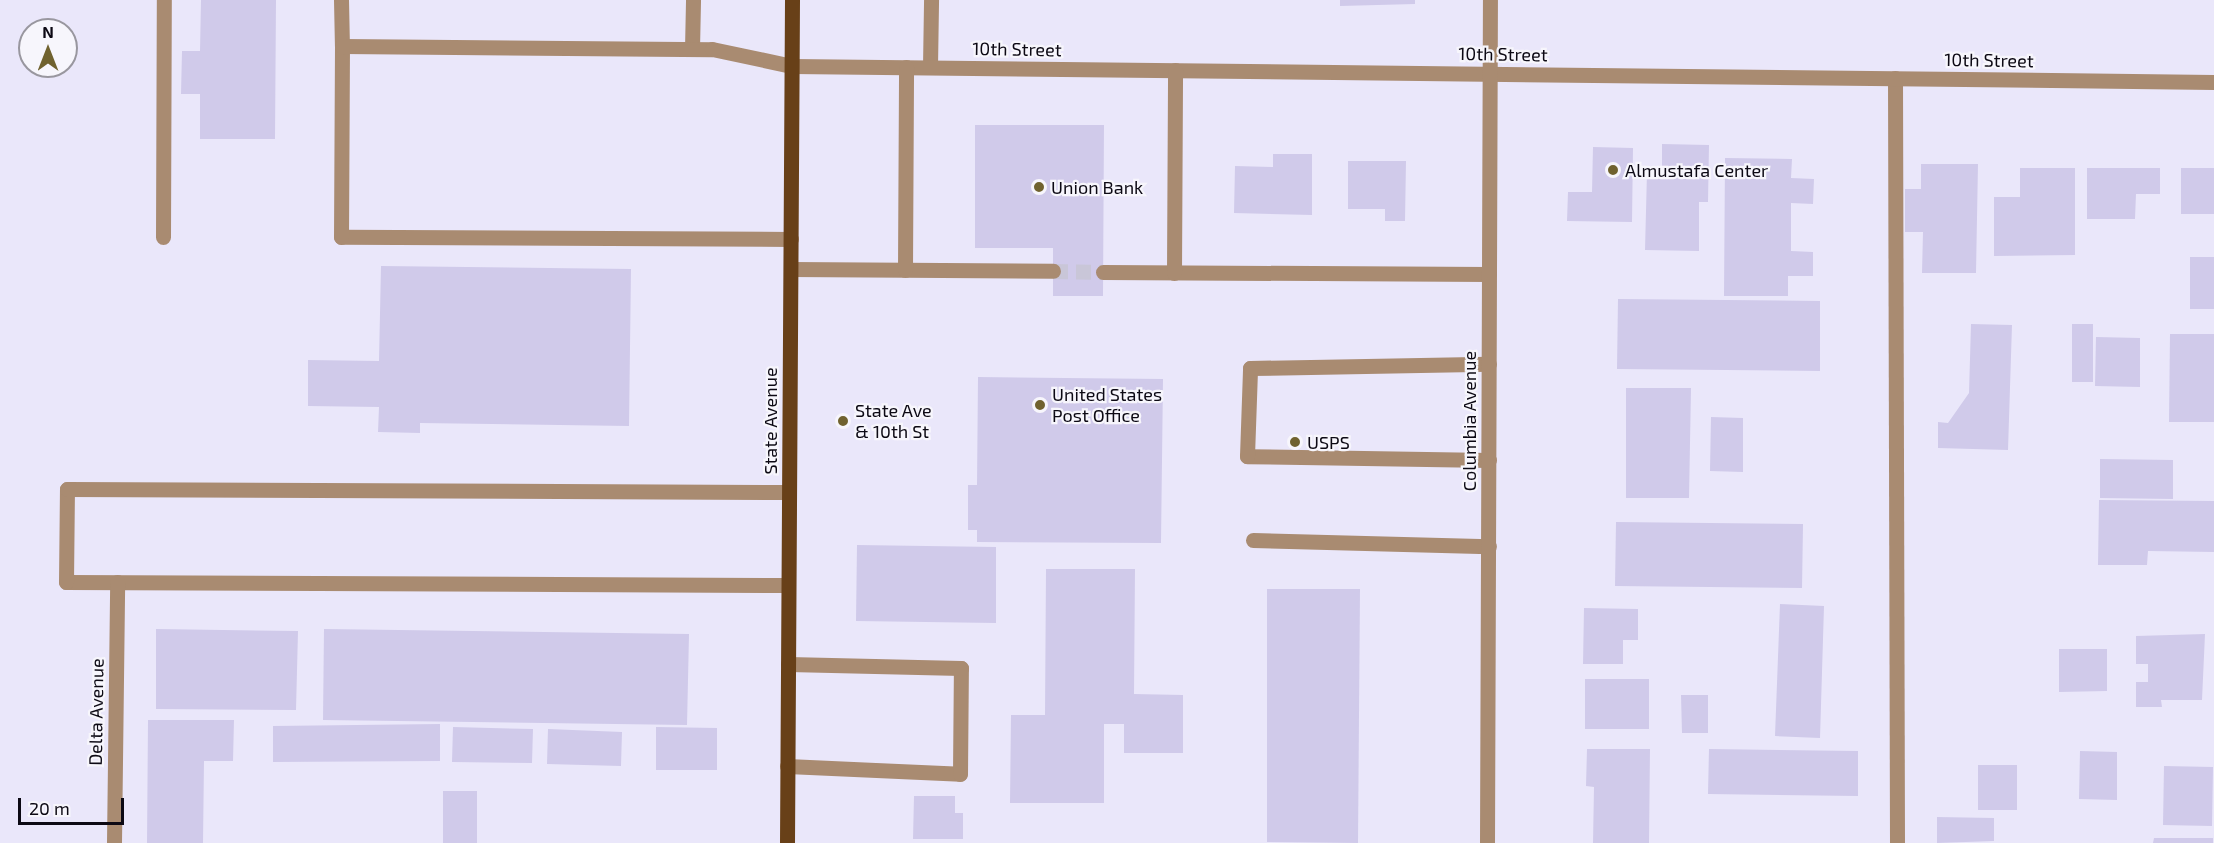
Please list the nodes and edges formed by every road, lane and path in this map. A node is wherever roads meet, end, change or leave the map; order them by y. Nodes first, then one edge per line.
1 (164, 0) edge
2 (341, 0) edge
3 (693, 0) edge
4 (792, 0) edge
5 (931, 0) edge
6 (1490, 0) edge
7 (342, 46) junction
8 (692, 49) junction
9 (792, 66) junction
10 (906, 67) junction
11 (930, 67) junction
12 (1175, 70) junction
13 (1490, 74) junction
14 (1895, 78) junction
15 (2214, 82) edge
16 (164, 237) dead end
17 (791, 239) junction
18 (791, 269) junction
19 (905, 270) junction
20 (1053, 272) tunnel mouth
21 (1103, 272) tunnel mouth
22 (1174, 273) junction
23 (1489, 274) junction
24 (1489, 364) junction
25 (1489, 460) junction
26 (789, 492) junction
27 (1253, 540) dead end
28 (1489, 546) junction
29 (117, 582) junction
30 (788, 585) junction
31 (788, 664) junction
32 (787, 766) junction
33 (114, 843) edge
34 (787, 843) edge
35 (1487, 843) edge
36 (1897, 843) edge

1 - 16 street
2 - 7 street
3 - 8 street
4 - 9 main road, State Avenue
5 - 11 street
6 - 13 street, Columbia Avenue
7 - 8 street, 10th Street
7 - 17 street
8 - 9 street, 10th Street
9 - 10 street, 10th Street
9 - 17 main road, State Avenue
10 - 11 street, 10th Street
10 - 19 street
11 - 12 street, 10th Street
12 - 13 street, 10th Street
12 - 22 street
13 - 14 street, 10th Street
13 - 23 street, Columbia Avenue
14 - 15 street, 10th Street
14 - 36 street
17 - 18 main road, State Avenue
18 - 19 street
18 - 26 main road, State Avenue
19 - 20 street
21 - 22 street
22 - 23 street
23 - 24 street, Columbia Avenue
24 - 25 street, Columbia Avenue
24 - 25 street
25 - 28 street, Columbia Avenue
26 - 29 street
26 - 30 main road, State Avenue
27 - 28 street
28 - 35 street, Columbia Avenue
29 - 30 street
29 - 33 street, Delta Avenue
30 - 31 main road, State Avenue
31 - 32 main road, State Avenue
31 - 32 street
32 - 34 main road, State Avenue

